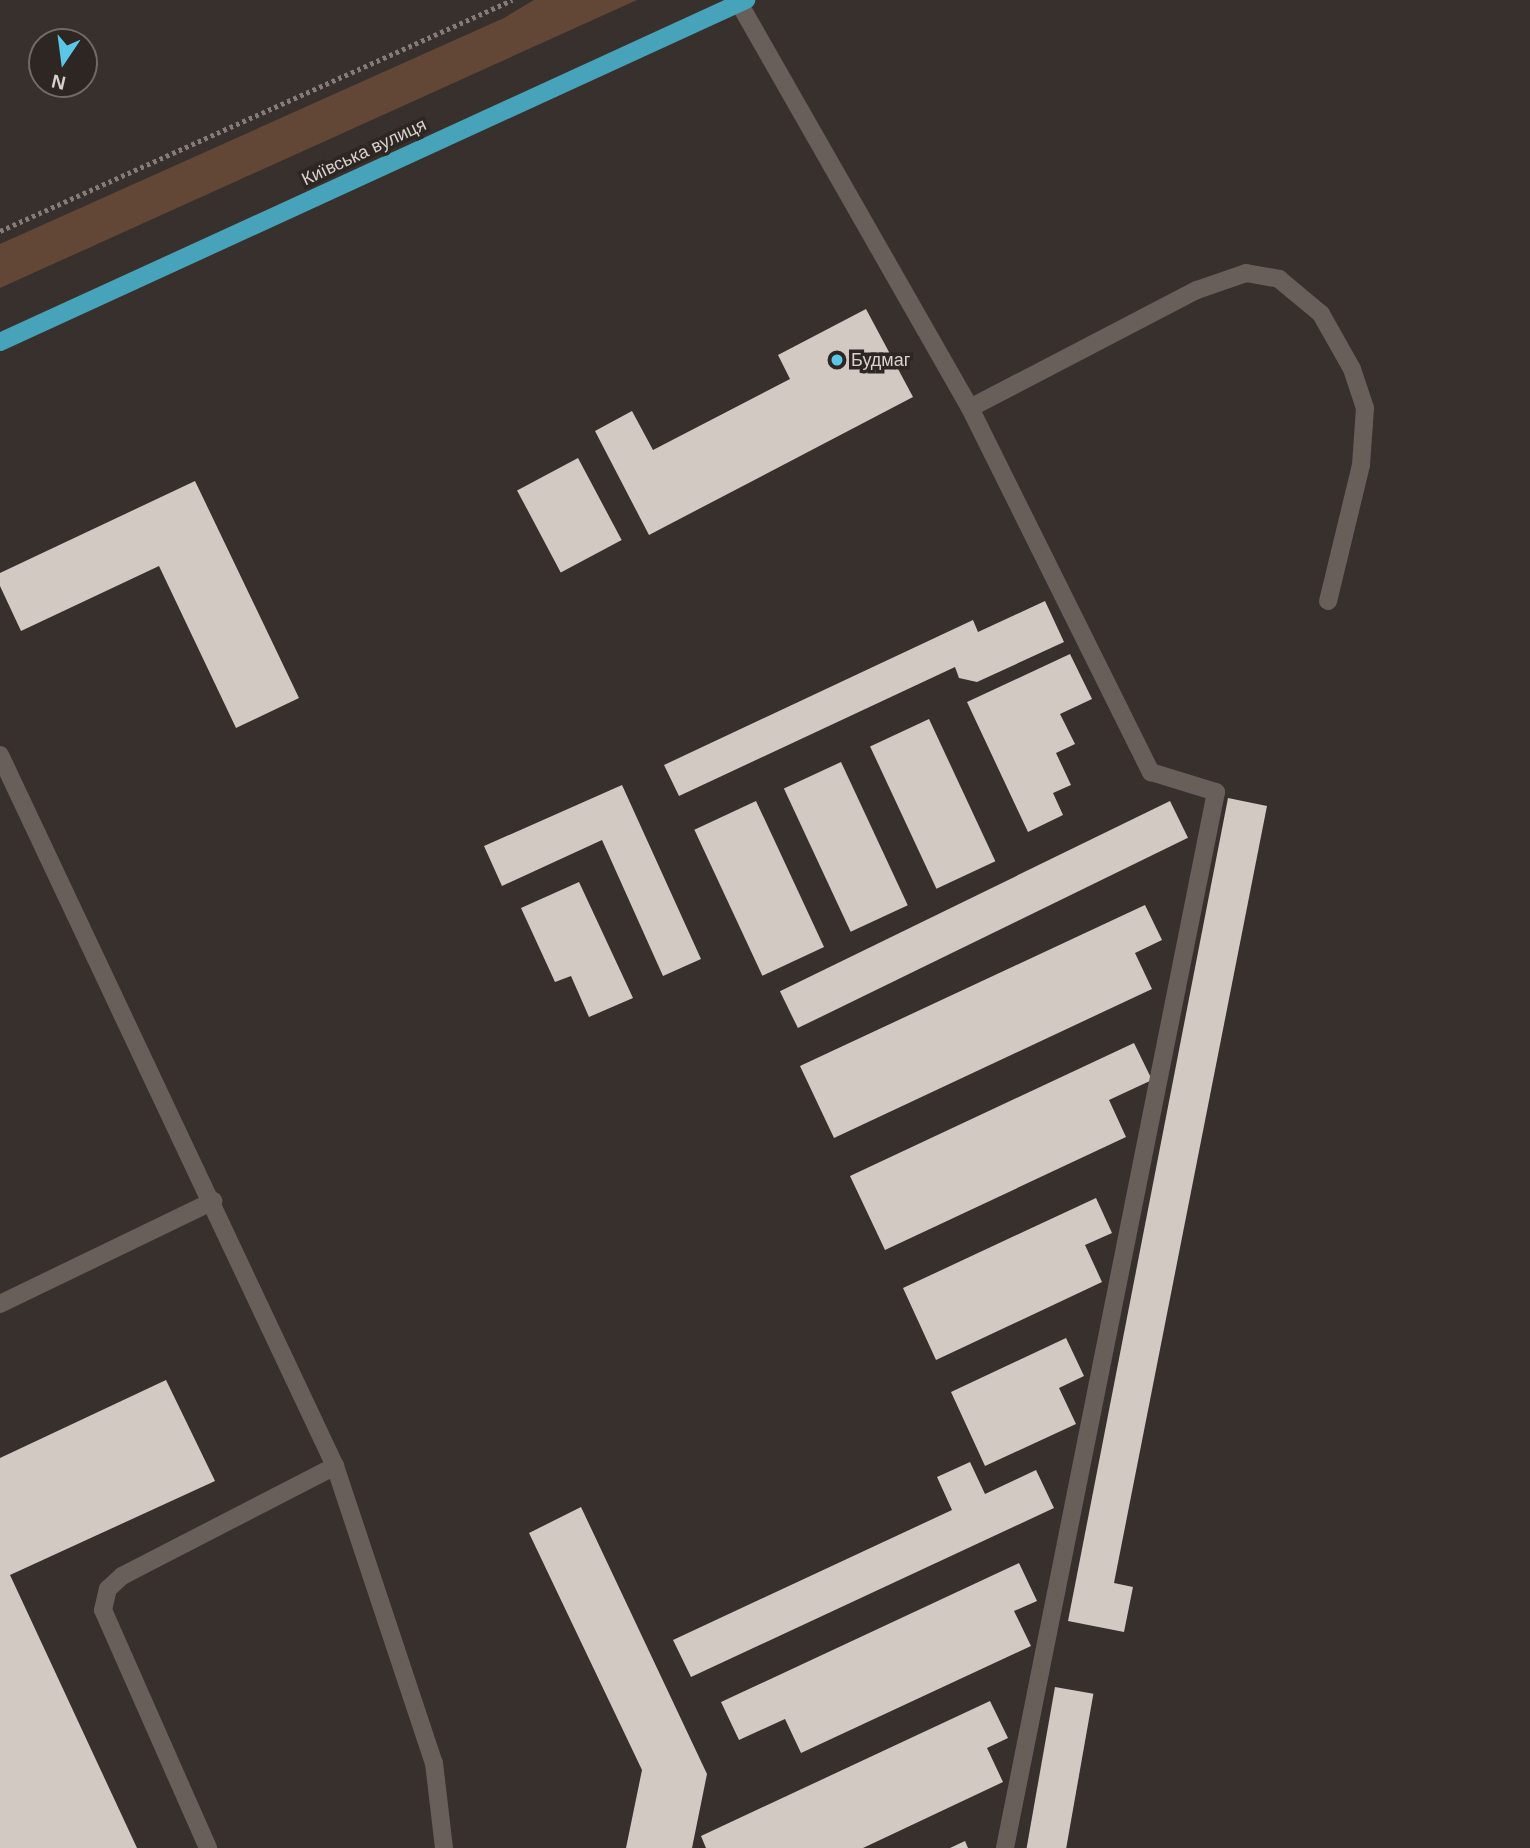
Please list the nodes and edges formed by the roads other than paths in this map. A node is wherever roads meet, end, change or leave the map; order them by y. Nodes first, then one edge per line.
1 (743, 2) edge
2 (0, 342) edge
3 (970, 408) junction
4 (1328, 601) dead end
5 (0, 755) edge
6 (213, 1200) junction
7 (0, 1304) edge
8 (335, 1466) junction
9 (208, 1848) edge
10 (444, 1848) edge
11 (1005, 1848) edge

1 - 2 main road, Київська вулиця
1 - 3 lane
3 - 4 lane
3 - 11 lane
5 - 6 lane
6 - 7 lane
6 - 8 lane
8 - 9 lane
8 - 10 lane

